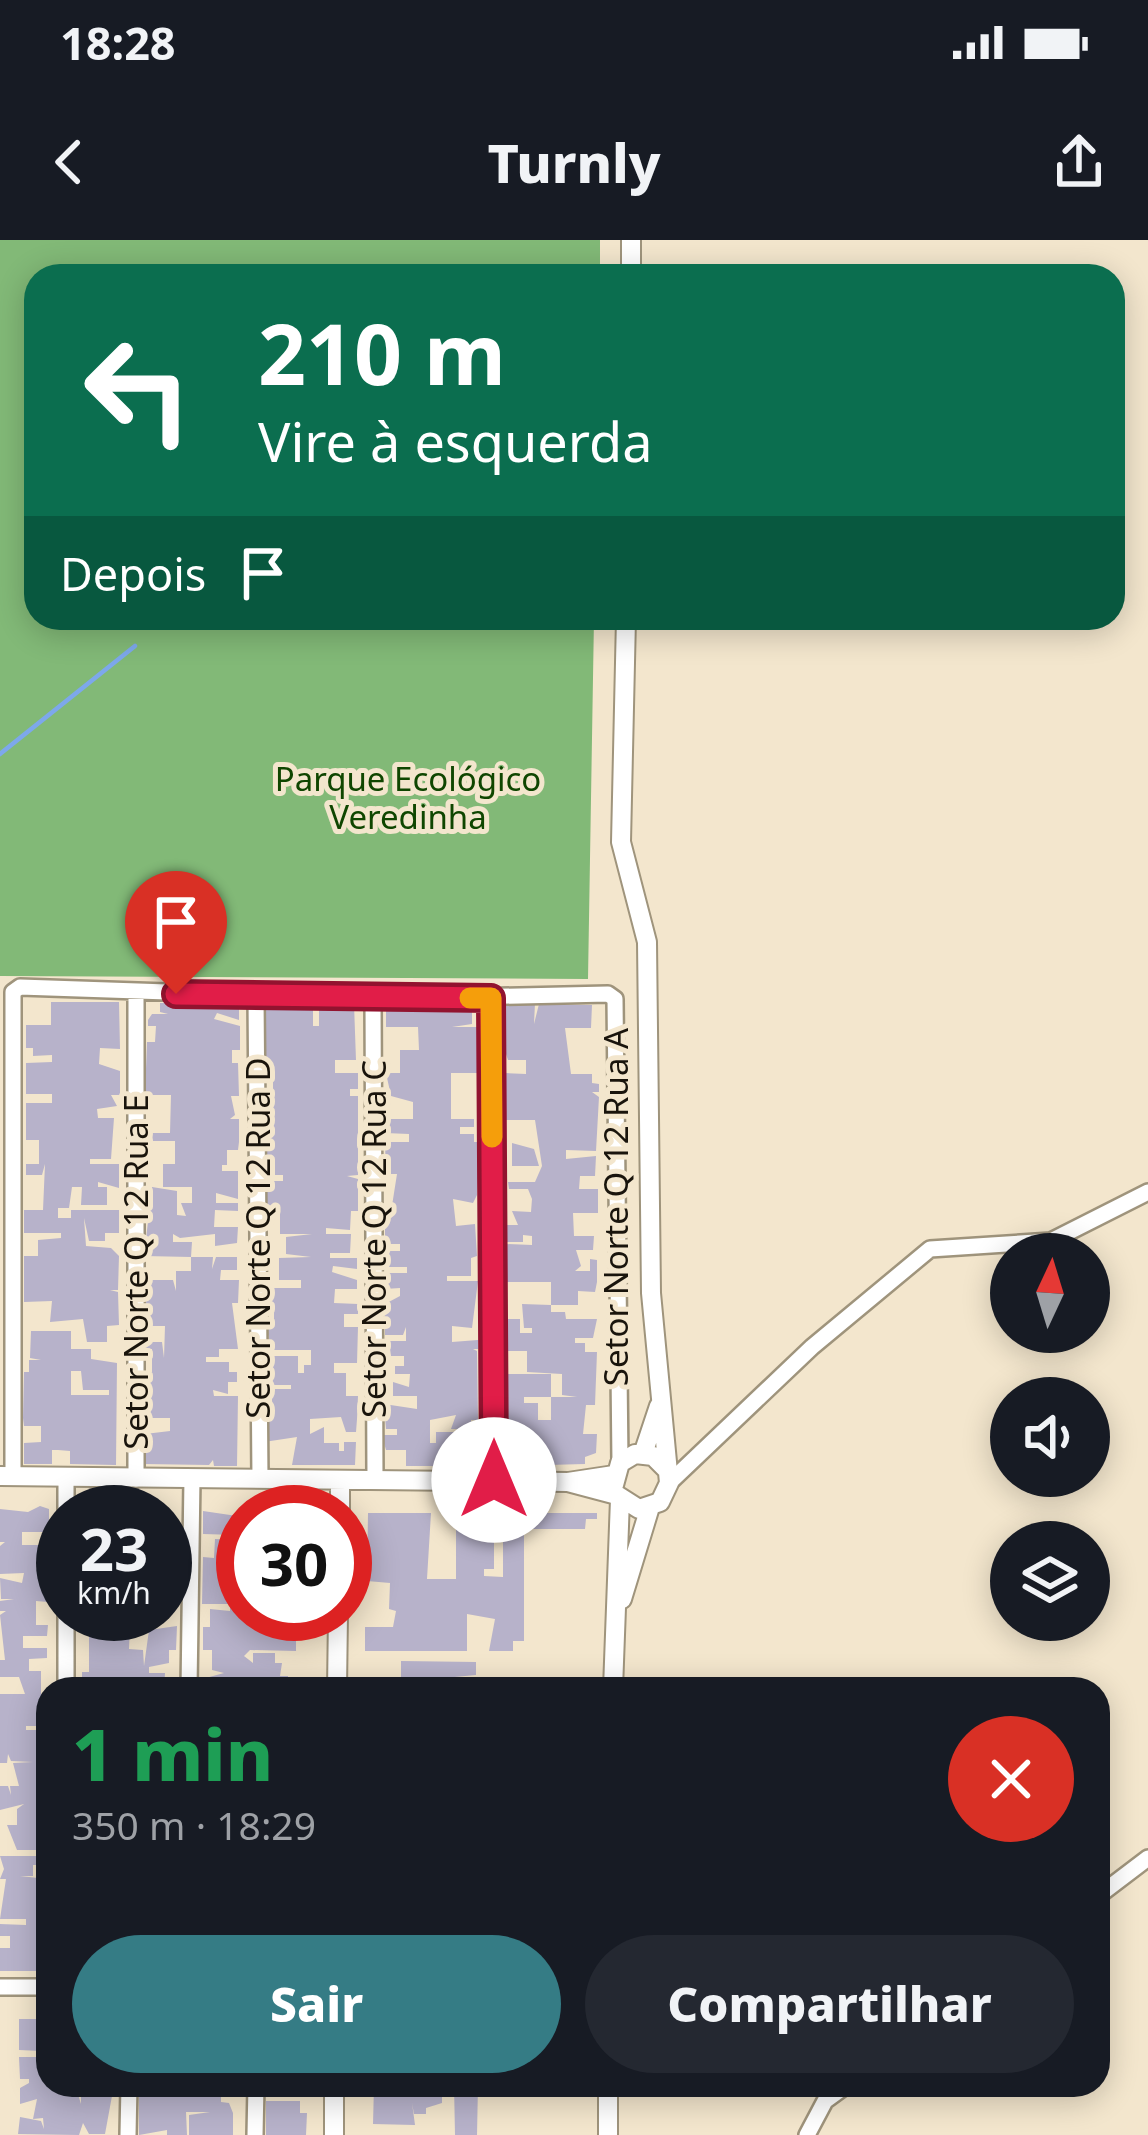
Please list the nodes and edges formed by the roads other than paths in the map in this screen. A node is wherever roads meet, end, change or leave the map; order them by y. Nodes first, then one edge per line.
1 (626, 630) edge
2 (136, 993) junction
3 (256, 997) junction
4 (491, 998) junction
5 (373, 999) junction
6 (1148, 1192) edge
7 (664, 1390) junction
8 (625, 1473) junction
9 (6, 1476) edge
10 (668, 1476) junction
11 (66, 1477) junction
12 (192, 1478) junction
13 (136, 1479) junction
14 (260, 1479) junction
15 (340, 1480) junction
16 (375, 1480) junction
17 (494, 1480) junction
18 (66, 1485) edge
19 (340, 1485) edge
20 (650, 1508) junction
21 (614, 1626) junction
22 (66, 1641) edge
23 (338, 1641) edge
24 (66, 1677) edge
25 (189, 1677) edge
26 (338, 1677) edge
27 (613, 1677) edge
28 (1148, 1858) edge
29 (1110, 1887) edge
30 (0, 1987) edge
31 (36, 1987) edge
32 (129, 2097) edge
33 (256, 2097) edge
34 (334, 2097) edge
35 (608, 2097) edge
36 (830, 2097) edge
37 (128, 2135) edge
38 (255, 2135) edge
39 (334, 2135) edge
40 (608, 2135) edge
41 (807, 2135) edge

1 - 7 street
2 - 3 street
2 - 9 street
2 - 13 street, Setor Norte Q 12 Rua E
3 - 5 street
3 - 14 street, Setor Norte Q 12 Rua D
4 - 5 street
4 - 8 street, Setor Norte Q 12 Rua A
4 - 17 street
5 - 16 street, Setor Norte Q 12 Rua C
6 - 10 street
7 - 8 street
7 - 10 street
8 - 10 street
8 - 17 street
8 - 20 street
8 - 21 street
9 - 11 street
10 - 20 street
11 - 13 street
11 - 18 street
12 - 13 street
12 - 14 street
12 - 25 street
14 - 15 street
15 - 16 street
15 - 19 street
16 - 17 street
20 - 21 street
21 - 27 street
22 - 24 street
23 - 26 street
28 - 29 street
30 - 31 street
32 - 37 street
33 - 38 street
34 - 39 street
35 - 40 street
36 - 41 street

